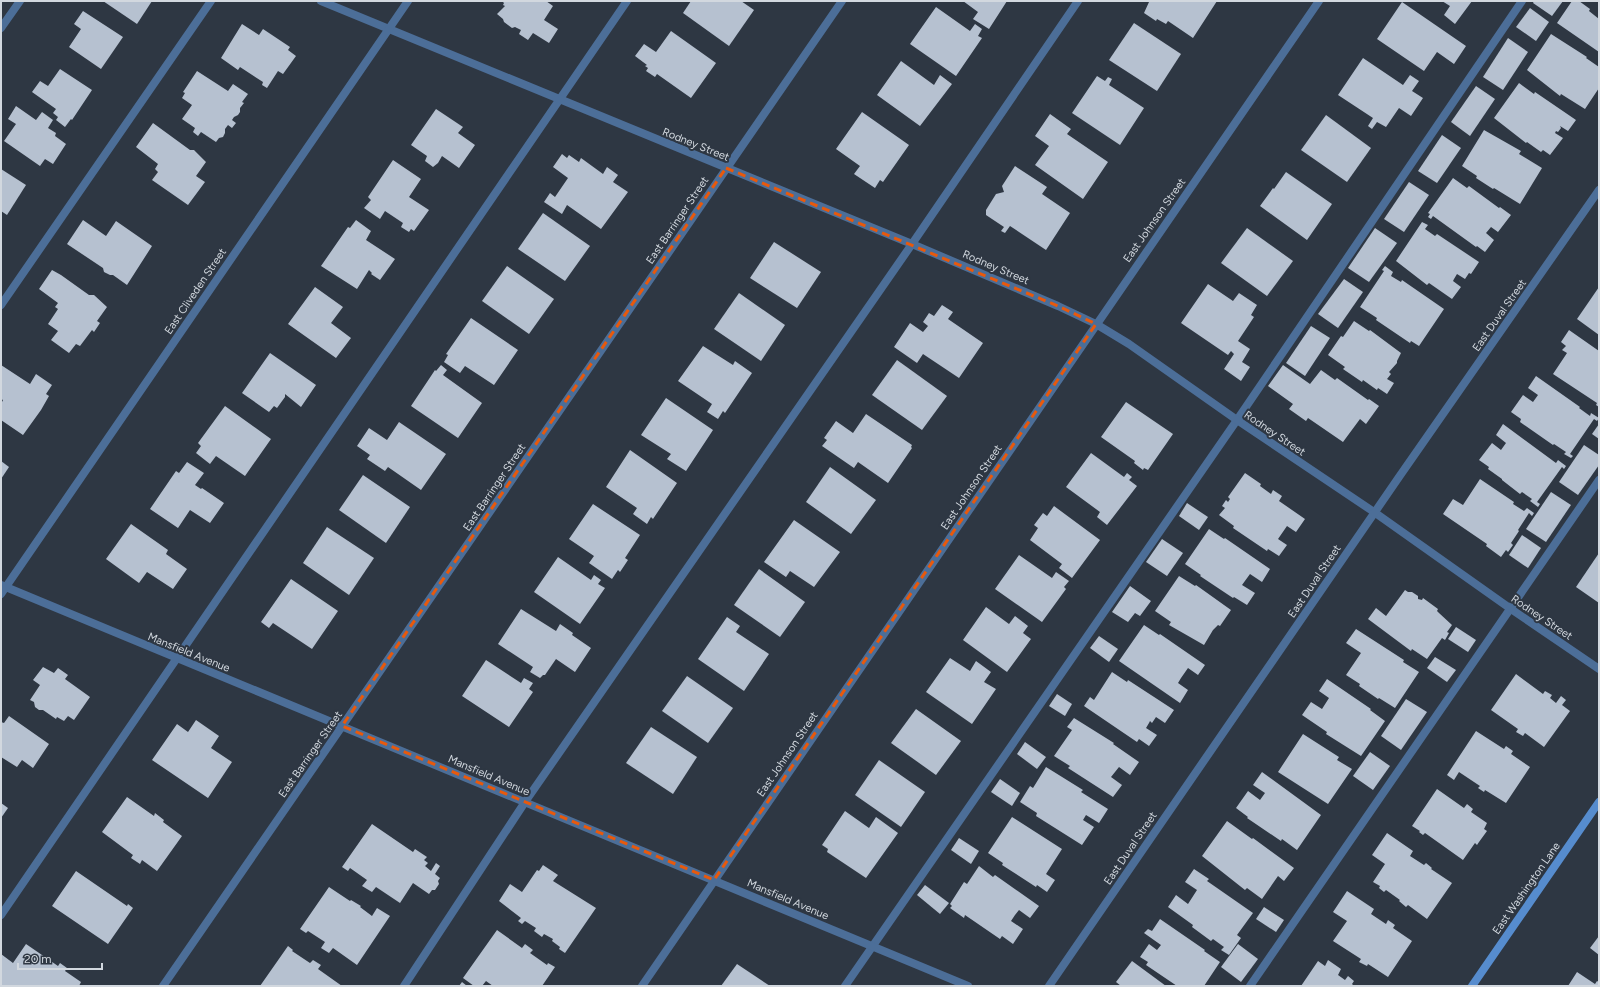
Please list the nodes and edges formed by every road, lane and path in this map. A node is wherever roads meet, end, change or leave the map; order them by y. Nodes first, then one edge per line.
1 (20, 1) edge
2 (211, 1) edge
3 (321, 1) edge
4 (408, 1) edge
5 (627, 1) edge
6 (842, 1) edge
7 (1078, 1) edge
8 (1319, 1) edge
9 (1522, 1) edge
10 (1, 28) edge
11 (389, 29) junction
12 (560, 100) junction
13 (726, 168) junction
14 (1599, 190) edge
15 (912, 244) junction
16 (1, 305) edge
17 (1096, 324) junction
18 (1237, 420) junction
19 (1599, 480) edge
20 (1374, 512) junction
21 (3, 589) edge
22 (1511, 609) junction
23 (176, 658) junction
24 (1599, 669) edge
25 (342, 726) junction
26 (525, 802) junction
27 (1599, 802) edge
28 (714, 880) junction
29 (1, 915) edge
30 (872, 946) junction
31 (163, 986) edge
32 (404, 986) edge
33 (642, 986) edge
34 (845, 986) edge
35 (968, 986) edge
36 (1049, 986) edge
37 (1250, 986) edge
38 (1472, 986) edge

1 - 10 street
2 - 16 street
3 - 11 street, Rodney Street
4 - 11 street, East Cliveden Street
5 - 12 street
6 - 13 street, East Barringer Street
7 - 15 street
8 - 17 street, East Johnson Street
9 - 18 street
11 - 12 street, Rodney Street
11 - 21 street, East Cliveden Street
12 - 13 street, Rodney Street
12 - 23 street
13 - 15 street, Rodney Street
13 - 25 street, East Barringer Street
14 - 20 street, East Duval Street
15 - 17 street, Rodney Street
15 - 26 street
17 - 18 street, Rodney Street
17 - 28 street, East Johnson Street
18 - 20 street, Rodney Street
18 - 30 street
19 - 22 street
20 - 22 street, Rodney Street
20 - 36 street, East Duval Street
21 - 23 street, Mansfield Avenue
22 - 24 street, Rodney Street
22 - 37 street
23 - 25 street, Mansfield Avenue
23 - 29 street
25 - 26 street, Mansfield Avenue
25 - 31 street, East Barringer Street
26 - 28 street, Mansfield Avenue
26 - 32 street
27 - 38 main road, East Washington Lane
28 - 30 street, Mansfield Avenue
28 - 33 street, East Johnson Street
30 - 34 street
30 - 35 street, Mansfield Avenue

